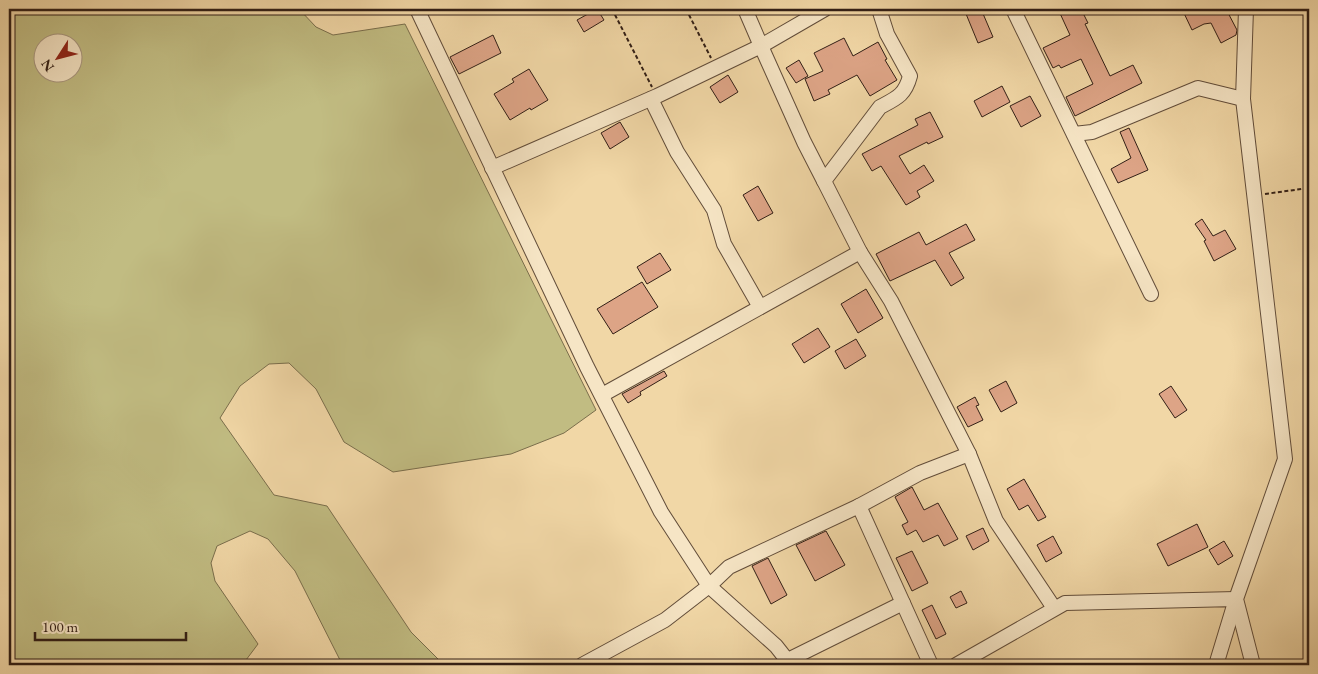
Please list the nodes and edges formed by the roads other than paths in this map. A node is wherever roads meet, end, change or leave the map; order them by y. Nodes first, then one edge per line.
1 (417, 9) edge
2 (745, 9) edge
3 (825, 9) edge
4 (879, 9) edge
5 (1013, 9) edge
6 (1246, 9) edge
7 (761, 46) junction
8 (654, 98) junction
9 (1243, 99) junction
10 (1074, 134) junction
11 (492, 168) junction
12 (824, 181) junction
13 (860, 252) junction
14 (1151, 294) dead end
15 (760, 308) junction
16 (602, 395) junction
17 (968, 454) junction
18 (859, 506) junction
19 (709, 586) junction
20 (1236, 599) junction
21 (903, 603) junction
22 (1054, 608) junction
23 (789, 663) edge
24 (582, 665) edge
25 (931, 665) edge
26 (956, 665) edge
27 (1216, 665) edge
28 (1253, 665) edge

1 - 11 street
2 - 7 street
3 - 7 street
4 - 12 street
5 - 10 street
6 - 9 street
7 - 8 street
7 - 12 street
8 - 11 street
8 - 15 street
9 - 10 street
9 - 20 street
10 - 14 street
11 - 16 street
12 - 13 street
13 - 15 street
13 - 17 street
15 - 16 street
16 - 19 street
17 - 18 street
17 - 22 street
18 - 19 street
18 - 21 street
19 - 23 street
19 - 24 street
20 - 22 street
20 - 27 street
20 - 28 street
21 - 23 street
21 - 25 street
22 - 26 street

